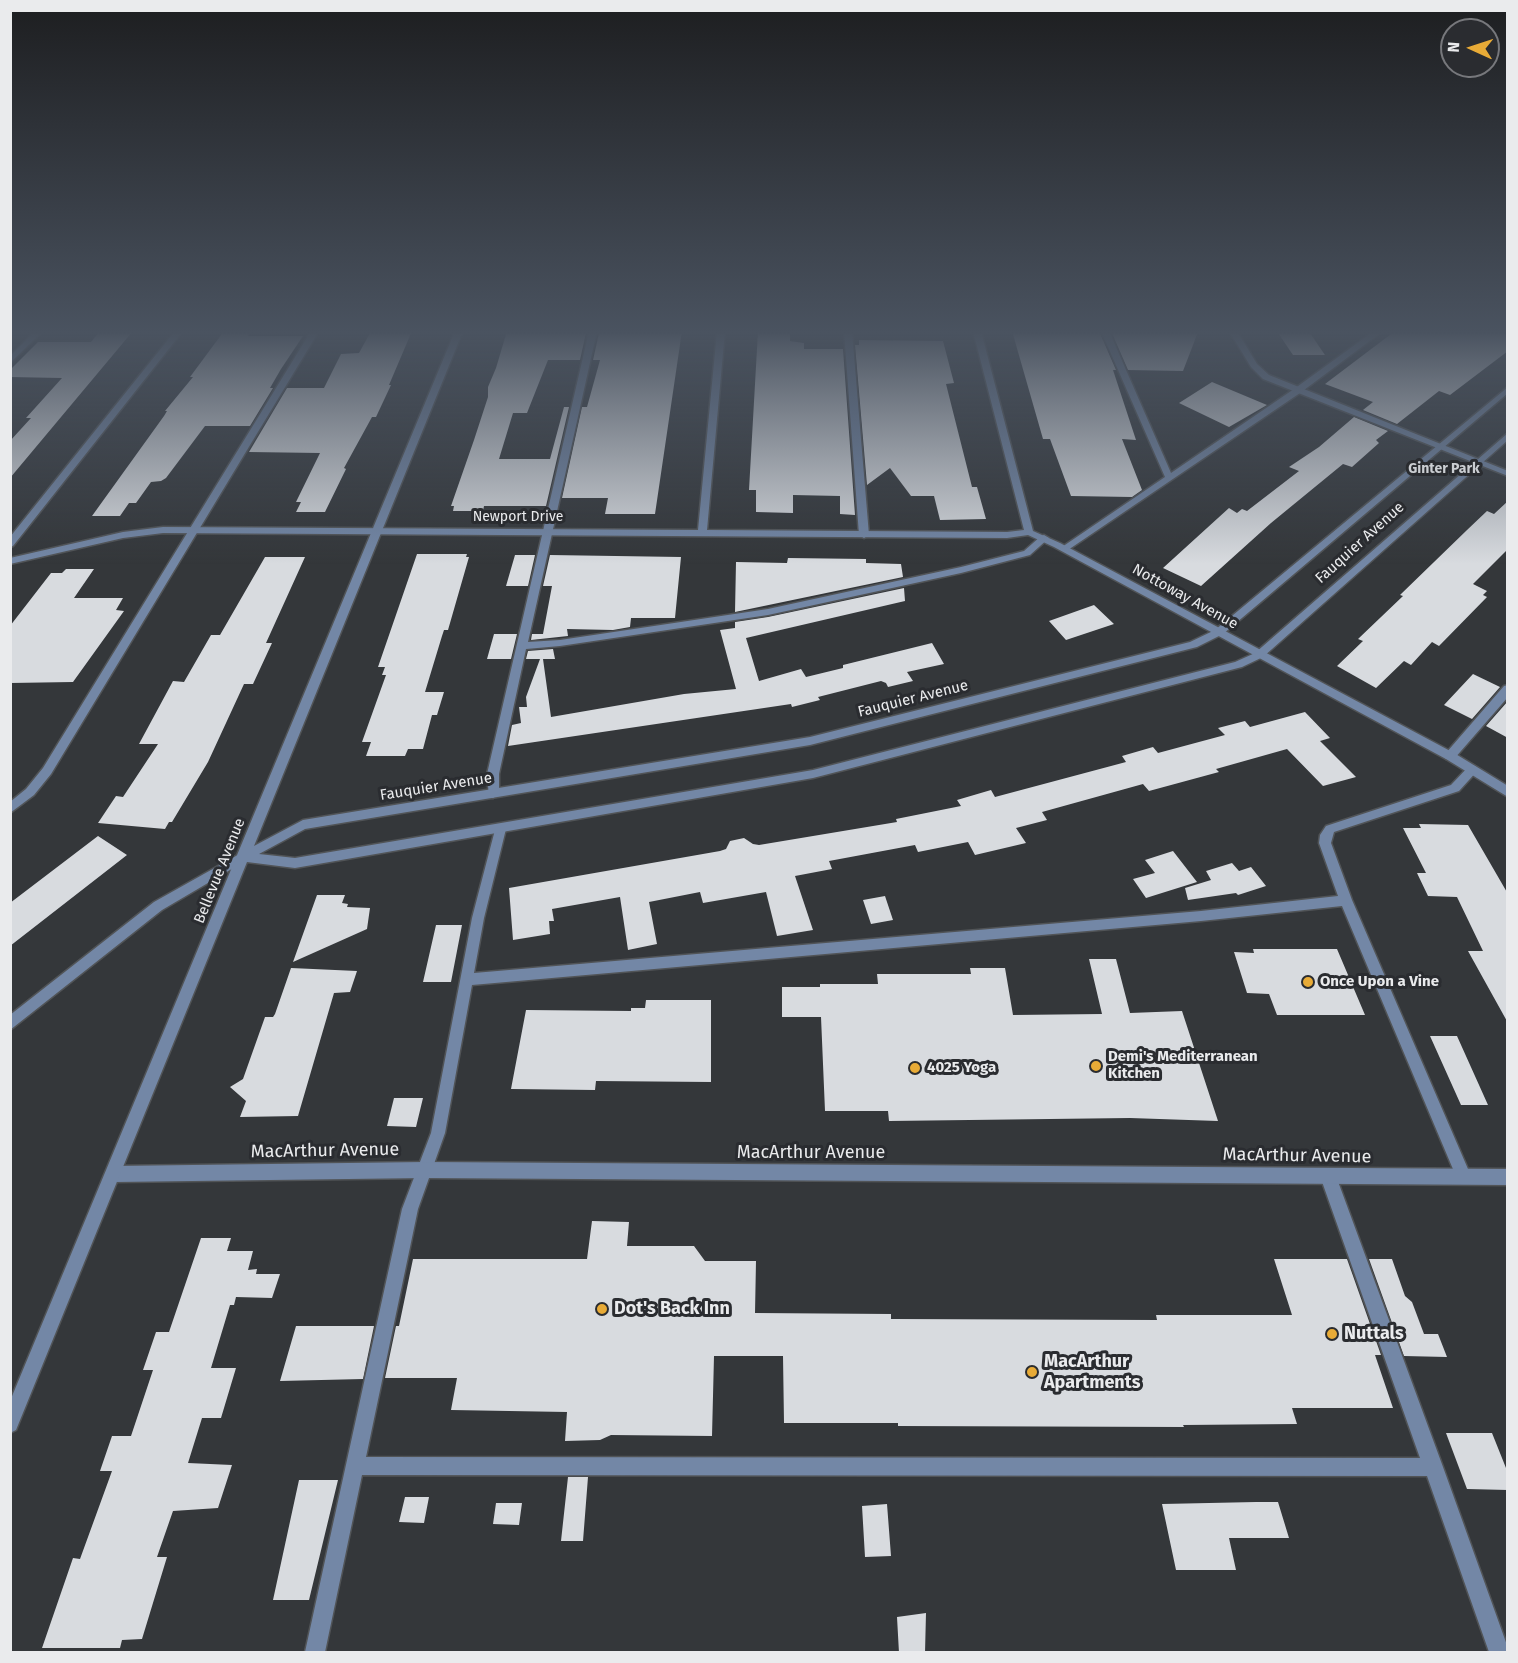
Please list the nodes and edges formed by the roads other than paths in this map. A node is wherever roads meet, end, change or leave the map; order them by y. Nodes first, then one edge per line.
1 (117, 409) edge
2 (268, 409) edge
3 (427, 409) edge
4 (576, 409) edge
5 (714, 409) edge
6 (855, 409) edge
7 (997, 409) edge
8 (1139, 409) edge
9 (1271, 409) edge
10 (1341, 409) edge
11 (1484, 409) edge
12 (1508, 435) edge
13 (1438, 447) junction
14 (1476, 462) junction
15 (1508, 474) edge
16 (1169, 477) junction
17 (195, 530) junction
18 (378, 530) junction
19 (550, 531) junction
20 (702, 532) junction
21 (1029, 532) junction
22 (864, 535) junction
23 (1044, 538) junction
24 (10, 544) edge
25 (1065, 549) junction
26 (10, 561) edge
27 (1219, 632) junction
28 (522, 646) junction
29 (1259, 655) junction
30 (1508, 688) edge
31 (1450, 756) junction
32 (1473, 769) junction
33 (1508, 793) edge
34 (493, 794) junction
35 (10, 809) edge
36 (500, 829) junction
37 (243, 857) junction
38 (1346, 900) junction
39 (467, 980) junction
40 (10, 1024) edge
41 (424, 1170) junction
42 (115, 1174) junction
43 (1328, 1176) junction
44 (1463, 1176) junction
45 (1508, 1177) edge
46 (10, 1424) edge
47 (355, 1466) junction
48 (1434, 1467) junction
49 (315, 1653) edge
50 (1499, 1653) edge

1 - 24 street
2 - 17 street
3 - 18 street, Bellevue Avenue
4 - 19 street
5 - 20 street
6 - 22 street
7 - 21 street
8 - 16 street
9 - 16 street
10 - 13 street
11 - 13 street, Fauquier Avenue
12 - 14 street, Fauquier Avenue
13 - 14 street
13 - 27 street, Fauquier Avenue
14 - 15 street
14 - 29 street, Fauquier Avenue
16 - 25 street
17 - 18 street, Newport Drive
17 - 26 street, Newport Drive
17 - 35 street
18 - 19 street, Newport Drive
18 - 37 street, Bellevue Avenue
19 - 20 street, Newport Drive
19 - 28 street
20 - 22 street, Newport Drive
21 - 22 street, Newport Drive
21 - 23 street, Nottoway Avenue
23 - 25 street, Nottoway Avenue
23 - 28 street
25 - 27 street, Nottoway Avenue
27 - 29 street, Nottoway Avenue
27 - 34 street, Fauquier Avenue
28 - 34 street
29 - 31 street, Nottoway Avenue
29 - 36 street, Fauquier Avenue
30 - 31 street
31 - 32 street, Nottoway Avenue
32 - 33 street, Nottoway Avenue
32 - 38 street
34 - 37 street, Fauquier Avenue
36 - 37 street, Fauquier Avenue
36 - 39 street
37 - 40 street, Fauquier Avenue
37 - 42 street, Bellevue Avenue
38 - 39 street
38 - 44 street
39 - 41 street
41 - 42 street, MacArthur Avenue
41 - 43 street, MacArthur Avenue
41 - 47 street
42 - 46 street, Bellevue Avenue
43 - 44 street, MacArthur Avenue
43 - 48 street
44 - 45 street, MacArthur Avenue
47 - 48 street
47 - 49 street
48 - 50 street

